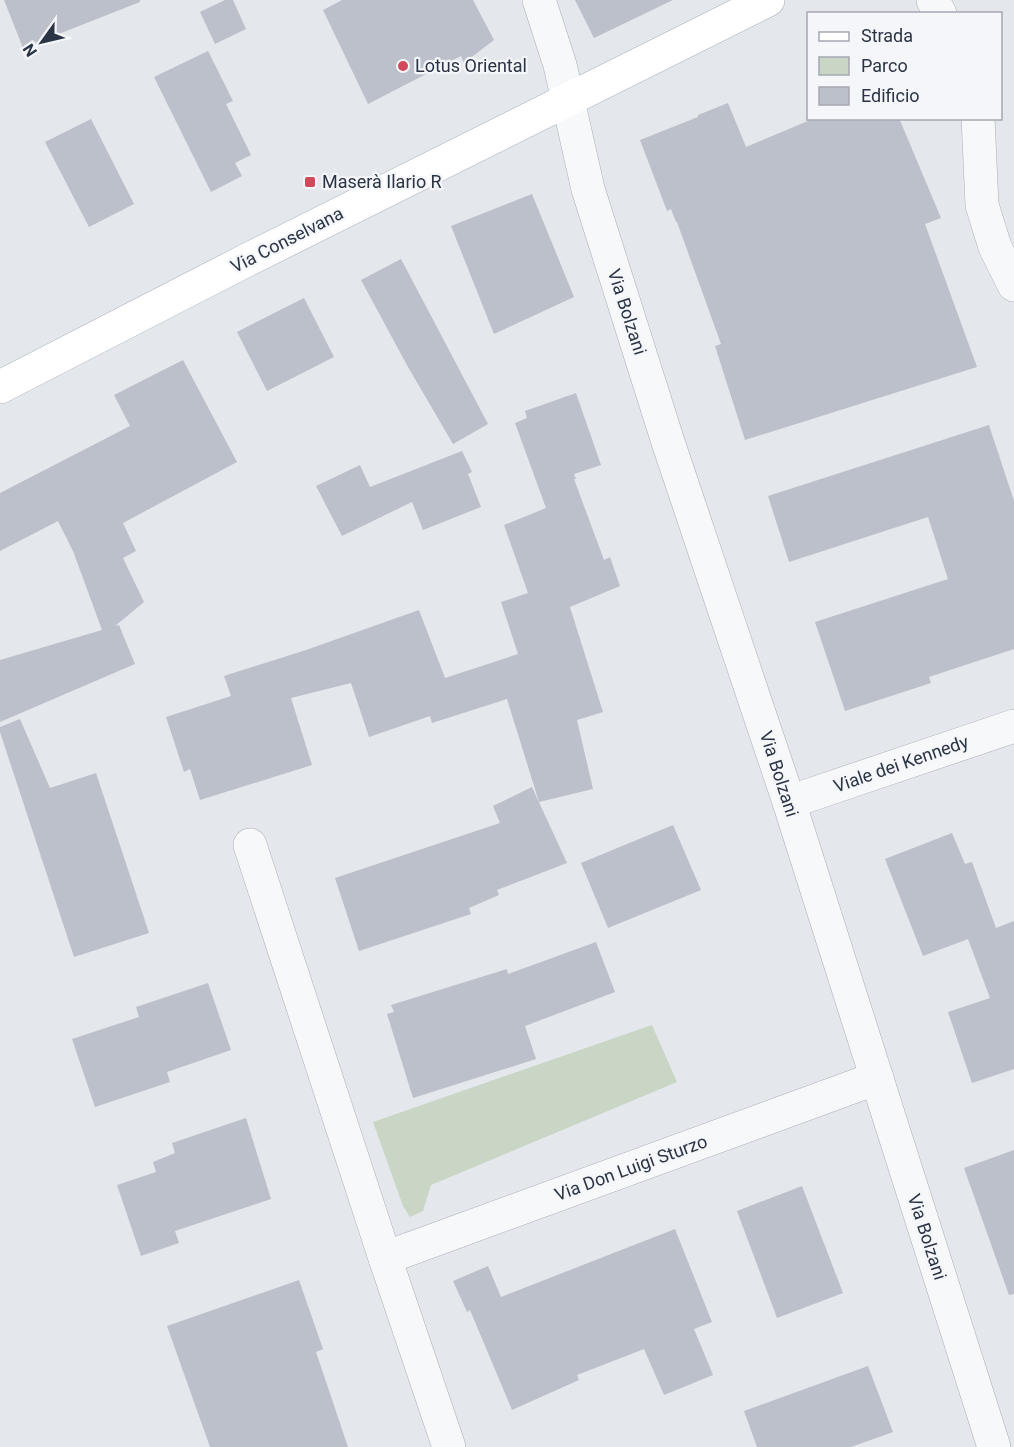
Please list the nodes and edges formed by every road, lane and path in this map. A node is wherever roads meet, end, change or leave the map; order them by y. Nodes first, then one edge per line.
1 (539, 0) edge
2 (768, 0) edge
3 (567, 100) junction
4 (978, 120) edge
5 (1014, 285) edge
6 (0, 387) edge
7 (1014, 726) edge
8 (789, 802) junction
9 (250, 845) dead end
10 (876, 1078) junction
11 (385, 1258) junction
12 (449, 1447) edge
13 (994, 1447) edge

1 - 3 street, Via Bolzani
2 - 3 main road, Via Conselvana
3 - 6 main road, Via Conselvana
3 - 8 street, Via Bolzani
4 - 5 street
7 - 8 street, Viale dei Kennedy
8 - 10 street, Via Bolzani
9 - 11 street
10 - 11 street, Via Don Luigi Sturzo
10 - 13 street, Via Bolzani
11 - 12 street

